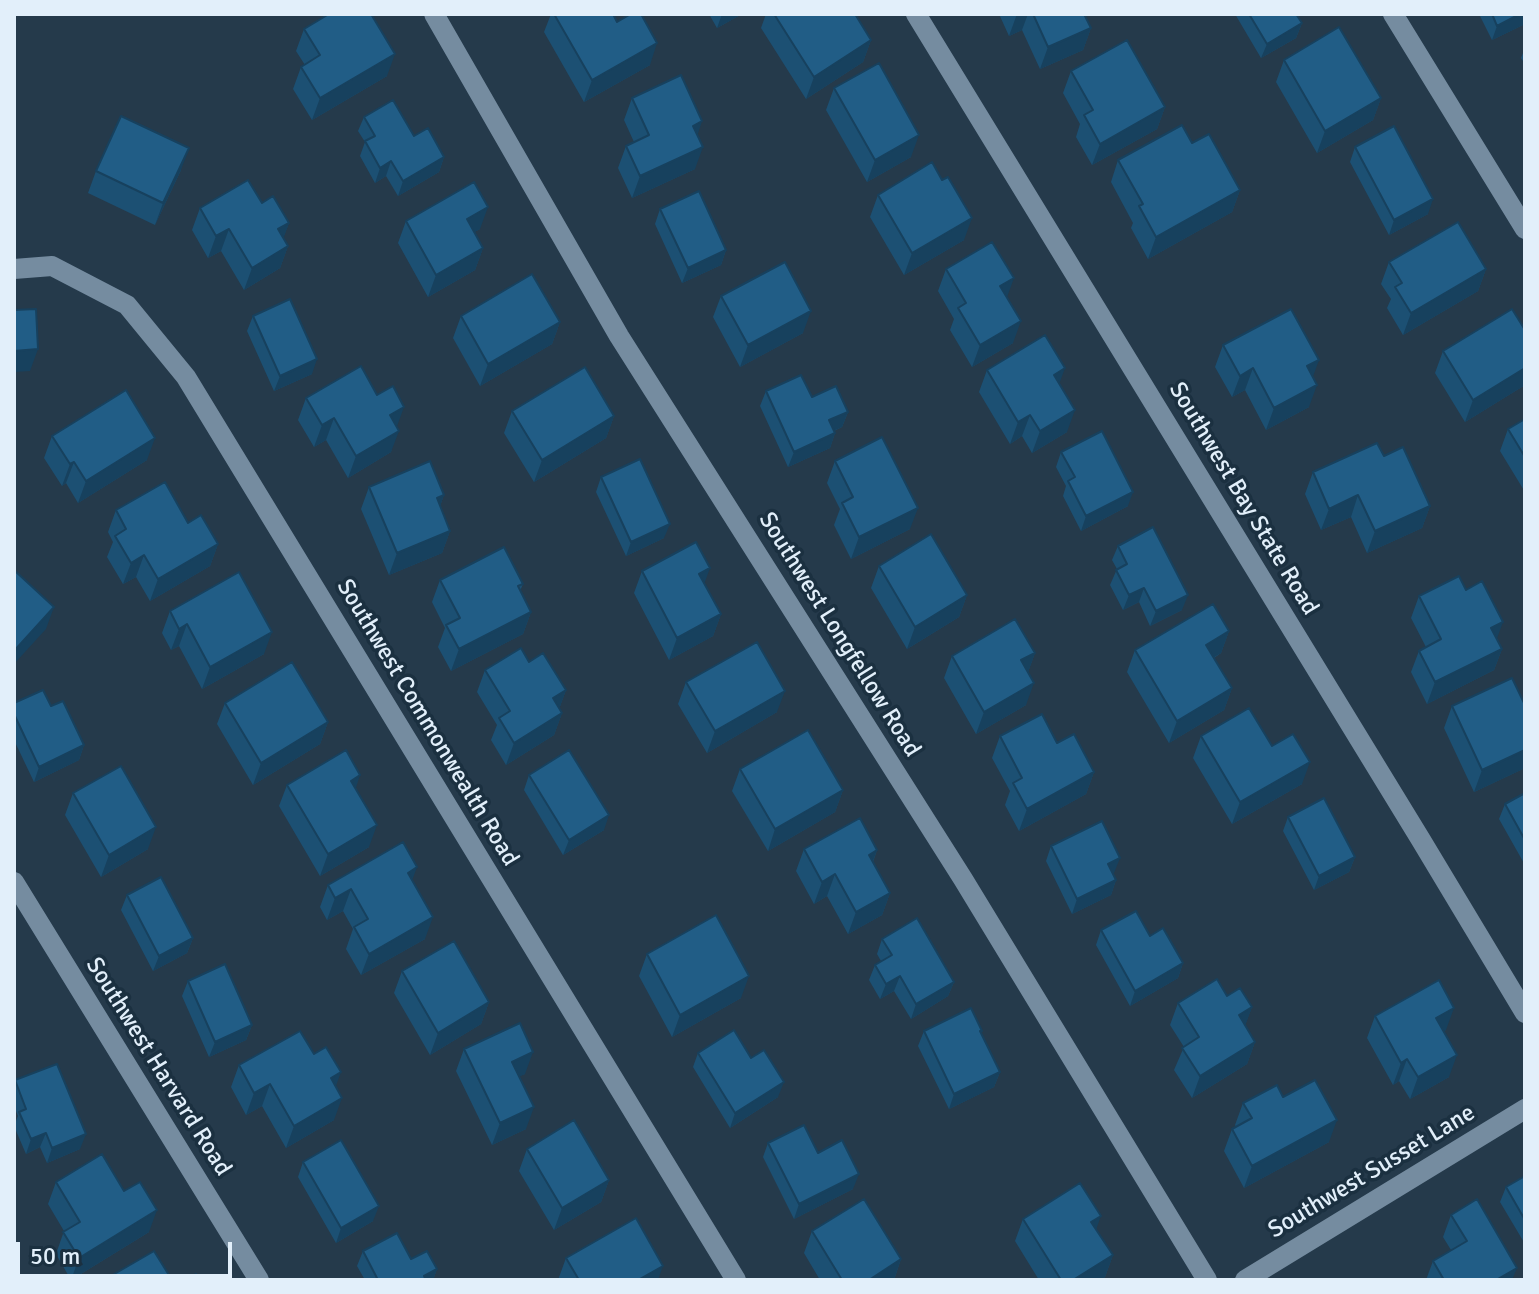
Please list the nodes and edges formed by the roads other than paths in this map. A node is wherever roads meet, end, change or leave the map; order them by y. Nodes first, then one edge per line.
1 (434, 14) edge
2 (916, 14) edge
3 (1393, 14) edge
4 (1525, 229) edge
5 (14, 269) edge
6 (14, 882) edge
7 (1525, 1013) edge
8 (1525, 1109) edge
9 (259, 1280) edge
10 (736, 1280) edge
11 (1207, 1280) edge
12 (1245, 1280) edge

1 - 11 street, Southwest Longfellow Road
2 - 7 street, Southwest Bay State Road
3 - 4 street
5 - 10 street, Southwest Commonwealth Road
6 - 9 street, Southwest Harvard Road
8 - 12 street, Southwest Susset Lane

